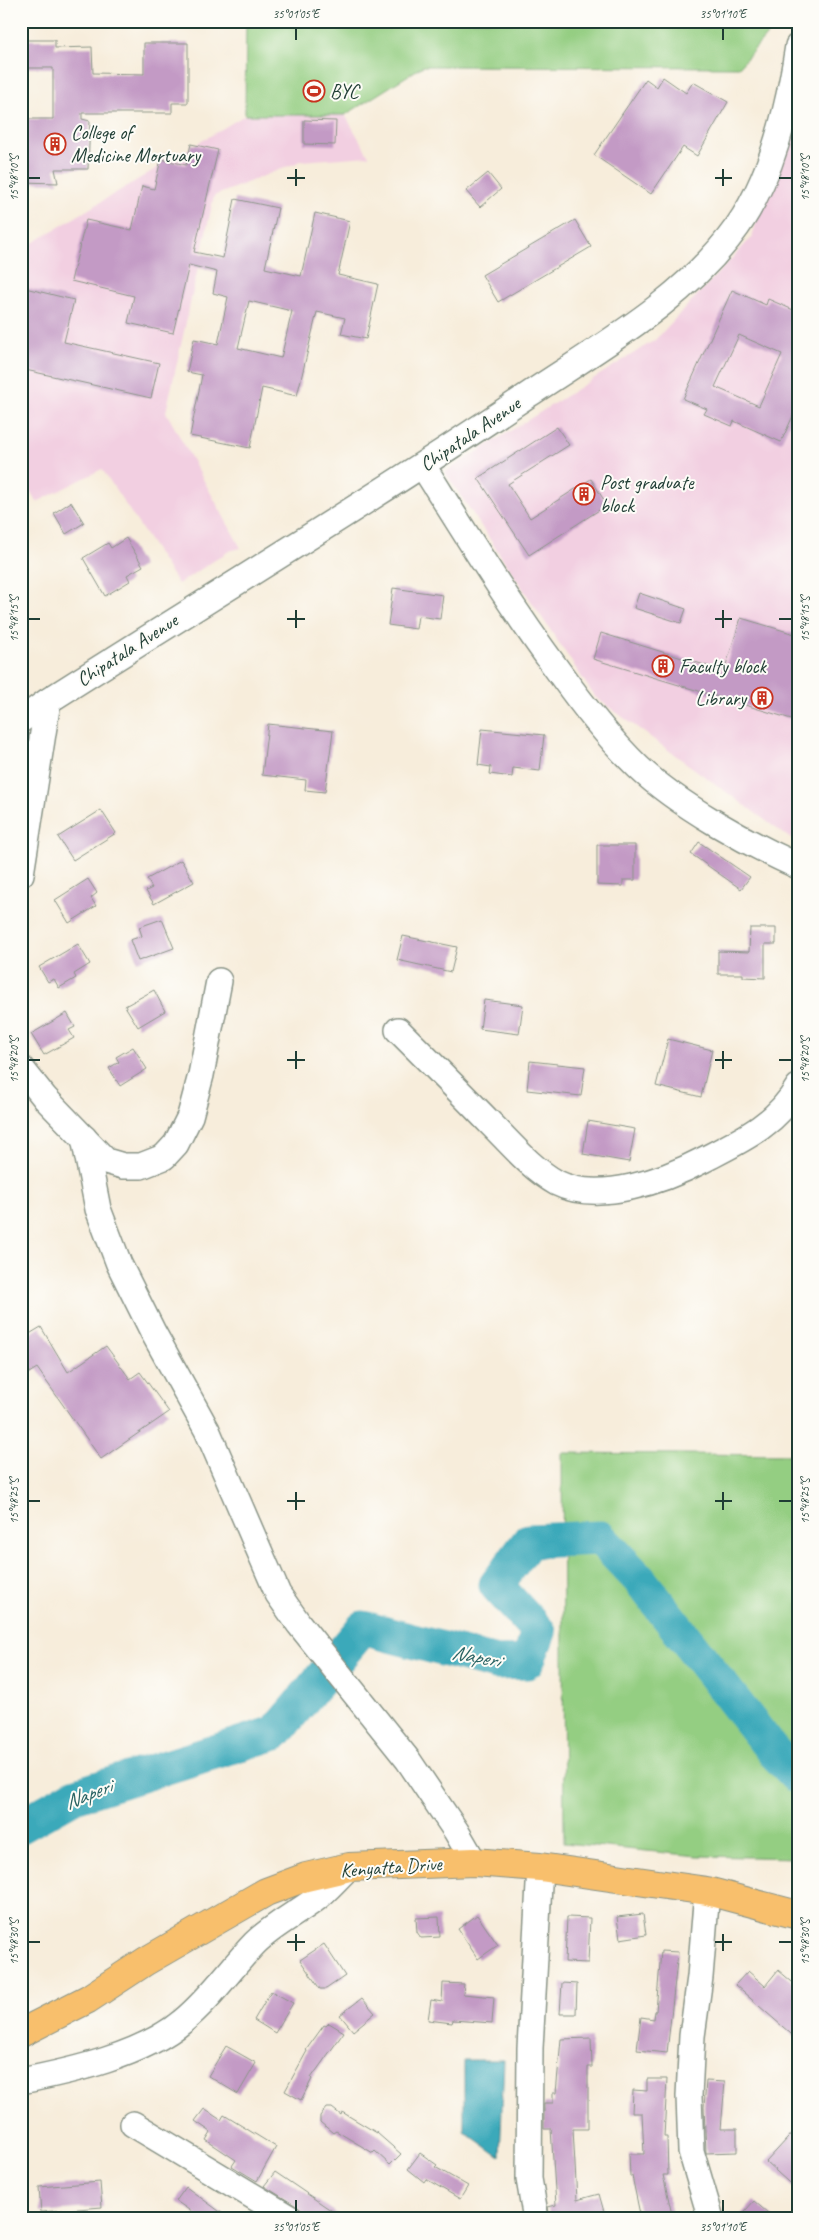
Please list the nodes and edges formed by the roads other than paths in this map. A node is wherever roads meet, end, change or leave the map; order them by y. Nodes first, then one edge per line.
1 (798, 46) edge
2 (423, 466) junction
3 (48, 701) junction
4 (21, 720) edge
5 (798, 866) edge
6 (21, 874) edge
7 (219, 981) dead end
8 (398, 1030) dead end
9 (21, 1068) edge
10 (798, 1087) edge
11 (84, 1138) junction
12 (474, 1862) junction
13 (348, 1867) junction
14 (540, 1867) junction
15 (707, 1890) junction
16 (796, 1918) edge
17 (21, 2033) edge
18 (21, 2081) edge
19 (133, 2124) dead end
20 (291, 2219) edge
21 (536, 2219) edge
22 (711, 2219) edge

1 - 2 street, Chipatala Avenue
2 - 3 street, Chipatala Avenue
2 - 5 street
3 - 4 street, Chipatala Avenue
3 - 6 street
7 - 11 street
8 - 10 street
9 - 11 street
11 - 12 street
12 - 13 main road, Kenyatta Drive
12 - 14 main road, Kenyatta Drive
13 - 17 main road, Kenyatta Drive
13 - 18 street
14 - 15 main road, Kenyatta Drive
14 - 21 street
15 - 16 main road, Kenyatta Drive
15 - 22 street
19 - 20 street

